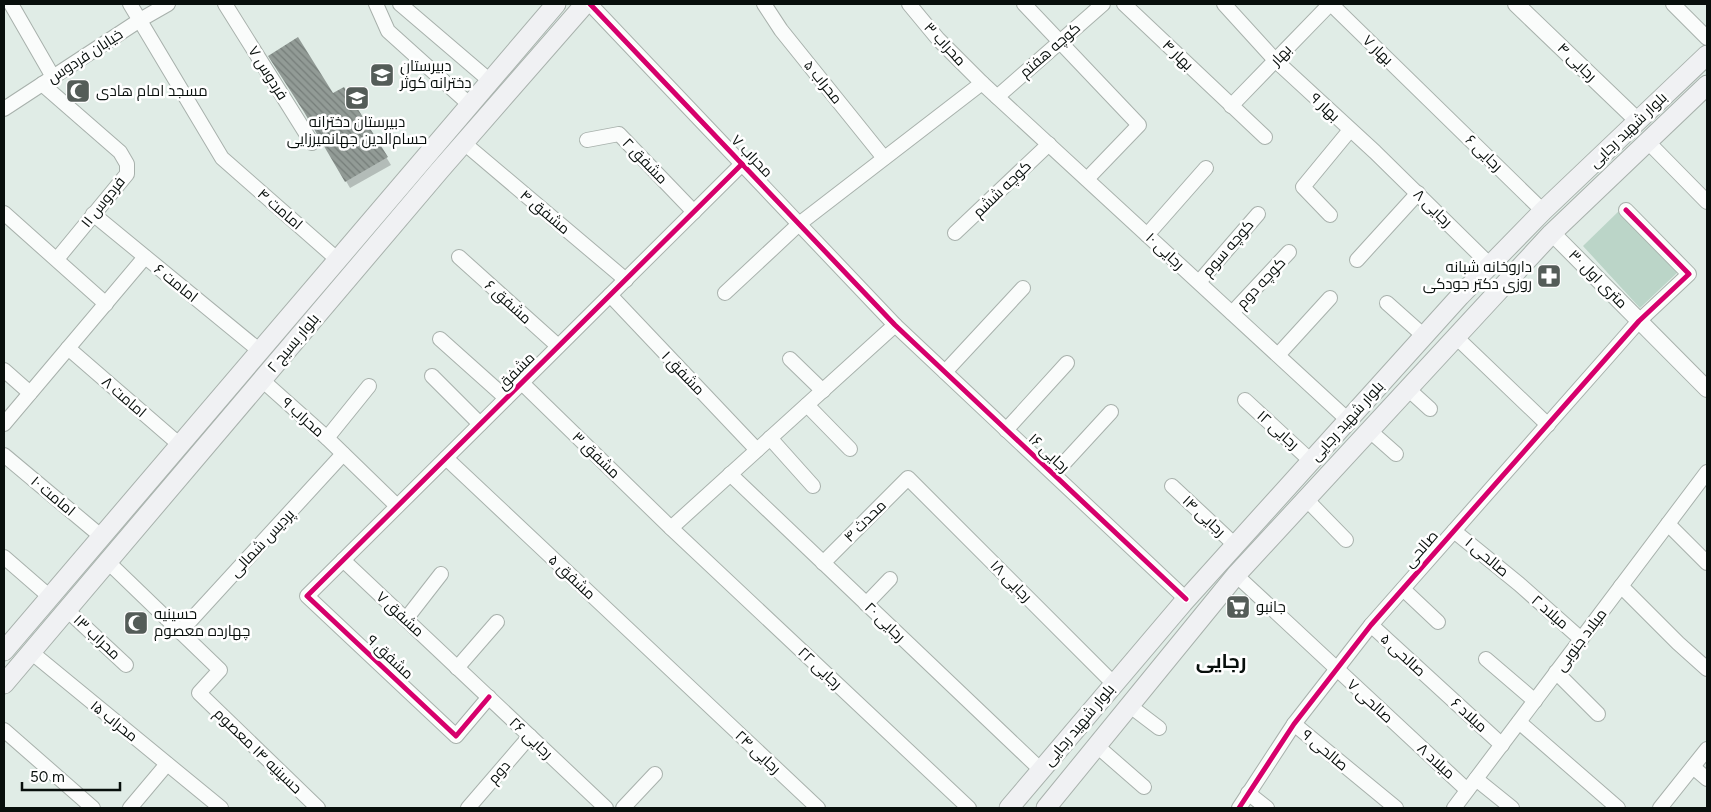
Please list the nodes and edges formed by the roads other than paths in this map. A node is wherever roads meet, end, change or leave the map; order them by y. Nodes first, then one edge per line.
1 (130, 4) edge
2 (168, 4) edge
3 (225, 4) edge
4 (376, 4) edge
5 (400, 4) edge
6 (556, 4) edge
7 (585, 4) edge
8 (590, 4) edge
9 (764, 4) edge
10 (909, 4) edge
11 (1024, 4) edge
12 (1103, 4) edge
13 (1124, 4) edge
14 (1224, 4) edge
15 (1330, 4) edge
16 (1516, 4) edge
17 (1673, 4) edge
18 (14, 8) edge
19 (140, 20) junction
20 (1707, 38) edge
21 (1060, 42) junction
22 (1707, 54) edge
23 (1275, 60) junction
24 (48, 80) junction
25 (489, 80) junction
26 (982, 83) junction
27 (1707, 85) edge
28 (1425, 96) joint
29 (997, 97) junction
30 (470, 104) junction
31 (1231, 106) junction
32 (4, 109) edge
33 (1638, 121) junction
34 (1350, 130) junction
35 (1265, 137) dead end
36 (587, 140) dead end
37 (1648, 142) junction
38 (312, 143) dead end
39 (464, 143) junction
40 (1049, 144) junction
41 (1374, 152) joint
42 (884, 158) junction
43 (742, 164) junction
44 (1206, 168) dead end
45 (1087, 179) junction
46 (1418, 193) junction
47 (1707, 202) edge
48 (1626, 210) dead end
49 (1543, 211) junction
50 (694, 212) junction
51 (4, 213) edge
52 (93, 214) junction
53 (1258, 214) dead end
54 (1330, 214) dead end
55 (799, 224) junction
56 (955, 233) dead end
57 (1552, 233) junction
58 (1147, 235) junction
59 (1289, 252) dead end
60 (145, 257) junction
61 (459, 257) dead end
62 (57, 259) junction
63 (338, 260) junction
64 (1357, 260) dead end
65 (1490, 265) junction
66 (626, 280) junction
67 (1199, 282) junction
68 (1023, 288) dead end
69 (725, 293) dead end
70 (610, 295) junction
71 (1330, 298) dead end
72 (1387, 303) dead end
73 (106, 304) junction
74 (1232, 313) junction
75 (1640, 320) junction
76 (895, 325) junction
77 (281, 327) junction
78 (1424, 336) junction
79 (1456, 337) junction
80 (440, 339) dead end
81 (296, 340) junction
82 (558, 346) junction
83 (68, 348) junction
84 (260, 351) junction
85 (1278, 355) junction
86 (790, 359) dead end
87 (1067, 362) dead end
88 (4, 370) edge
89 (945, 372) junction
90 (432, 376) dead end
91 (262, 380) junction
92 (522, 382) junction
93 (369, 386) dead end
94 (1408, 389) junction
95 (1707, 389) edge
96 (823, 391) junction
97 (30, 393) junction
98 (506, 398) junction
99 (1245, 400) dead end
100 (807, 405) junction
101 (1430, 409) dead end
102 (1112, 412) dead end
103 (1348, 420) junction
104 (4, 424) edge
105 (480, 424) junction
106 (1548, 425) junction
107 (1006, 430) junction
108 (1370, 431) junction
109 (327, 438) junction
110 (770, 438) junction
111 (180, 445) junction
112 (850, 449) dead end
113 (757, 450) junction
114 (344, 454) junction
115 (1396, 454) dead end
116 (4, 455) edge
117 (446, 458) junction
118 (1311, 461) junction
119 (1707, 472) edge
120 (730, 474) junction
121 (1054, 474) junction
122 (908, 478) joint
123 (813, 486) dead end
124 (1172, 486) dead end
125 (1306, 500) junction
126 (397, 506) junction
127 (1668, 524) junction
128 (671, 528) junction
129 (1454, 531) junction
130 (102, 537) junction
131 (1346, 540) dead end
132 (1235, 545) junction
133 (4, 557) edge
134 (343, 560) junction
135 (108, 562) junction
136 (1707, 562) edge
137 (823, 563) junction
138 (442, 574) dead end
139 (1236, 575) junction
140 (890, 579) dead end
141 (1519, 584) joint
142 (1621, 586) junction
143 (1403, 589) junction
144 (307, 596) joint
145 (50, 597) junction
146 (1186, 599) junction
147 (866, 604) junction
148 (67, 610) junction
149 (406, 619) junction
150 (497, 622) dead end
151 (1438, 622) dead end
152 (1371, 625) junction
153 (180, 632) junction
154 (1581, 639) junction
155 (4, 651) edge
156 (31, 652) junction
157 (1486, 659) dead end
158 (126, 665) dead end
159 (457, 668) junction
160 (1707, 668) edge
161 (1336, 670) junction
162 (1556, 672) junction
163 (4, 684) edge
164 (1114, 684) junction
165 (1436, 686) joint
166 (699, 696) joint
167 (488, 697) junction
168 (1535, 701) junction
169 (1130, 706) junction
170 (1598, 714) dead end
171 (1519, 722) junction
172 (1294, 724) junction
173 (1159, 728) dead end
174 (4, 730) edge
175 (1404, 732) joint
176 (530, 736) junction
177 (1502, 745) junction
178 (1097, 746) junction
179 (1707, 749) edge
180 (166, 764) junction
181 (1693, 767) junction
182 (1041, 770) junction
183 (656, 774) dead end
184 (1476, 779) junction
185 (1707, 779) edge
186 (1144, 787) dead end
187 (1468, 790) junction
188 (1248, 793) junction
189 (1014, 806) edge
190 (94, 808) edge
191 (130, 808) edge
192 (221, 808) edge
193 (318, 808) edge
194 (468, 808) edge
195 (606, 808) edge
196 (623, 808) edge
197 (818, 808) edge
198 (969, 808) edge
199 (1046, 808) edge
200 (1238, 808) edge
201 (1267, 808) edge
202 (1396, 808) edge
203 (1454, 808) edge
204 (1512, 808) edge
205 (1618, 808) edge
206 (1660, 808) edge

1 - 19 street, امامت ۴
2 - 19 street, خیابان فردوس
3 - 38 street, فردوس ۷
4 - 30 street
5 - 25 street
6 - 25 main road, بلوار بسیج ۲
7 - 39 main road, بلوار بسیج ۲
8 - 43 street, محراب ۷
9 - 42 street, محراب ۵
10 - 26 street, محراب ۳
11 - 21 street
12 - 21 street, کوچه هفتم
13 - 31 street, بهار ۴
14 - 23 street, بهار ۹
15 - 23 street, بهار
15 - 28 street, بهار ۷
16 - 33 street, رجایی ۴
17 - 20 street
18 - 24 street, فردوس ۱۱
19 - 24 street, خیابان فردوس
19 - 63 street, امامت ۴
21 - 29 street, کوچه هفتم
21 - 45 street
22 - 33 main road, بلوار شهید رجایی
23 - 31 street, بهار
23 - 34 street, بهار ۹
24 - 32 street, خیابان فردوس
24 - 52 street, فردوس ۱۱
25 - 30 main road, بلوار بسیج ۲
26 - 29 street, رجایی ۱۰
26 - 42 street
27 - 37 main road, بلوار شهید رجایی
28 - 49 street, رجایی ۶
29 - 40 street, رجایی ۱۰
30 - 63 main road, بلوار بسیج ۲
31 - 35 street, بهار ۴
33 - 49 main road, بلوار شهید رجایی
34 - 41 street, بهار ۹
34 - 54 street
36 - 50 street, مشفق ۲
37 - 47 street
37 - 57 main road, بلوار شهید رجایی
39 - 66 street, مشفق ۴
39 - 81 main road, بلوار بسیج ۲
40 - 45 street, رجایی ۱۰
40 - 56 street, کوچه ششم
41 - 46 street, رجایی ۸
42 - 55 street
43 - 50 street, مشفق
43 - 55 street, محراب ۷
44 - 58 street
45 - 58 street, رجایی ۱۰
46 - 64 street
46 - 65 street, رجایی ۸
48 - 75 street, صالحی
49 - 65 main road, بلوار شهید رجایی
50 - 66 street, مشفق
51 - 62 street
52 - 60 street, امامت ۶
52 - 62 street, فردوس ۱۱
53 - 67 street, کوچه سوم
55 - 69 street
55 - 76 street, محراب ۷
57 - 75 street, ۳۰ متری اول
57 - 79 main road, بلوار شهید رجایی
58 - 67 street, رجایی ۱۰
59 - 74 street, کوچه دوم
60 - 73 street
60 - 84 street, امامت ۶
61 - 82 street, مشفق ۶
62 - 73 street
63 - 77 main road, بلوار بسیج ۲
65 - 78 main road, بلوار شهید رجایی
66 - 70 street, مشفق
67 - 74 street, رجایی ۱۰
68 - 89 street
70 - 82 street, مشفق
70 - 113 street, مشفق ۱
71 - 85 street
72 - 78 street
73 - 83 street
74 - 85 street, رجایی ۱۰
75 - 95 street, ۳۰ متری اول
75 - 106 street, صالحی
76 - 89 street, رجایی ۱۶
76 - 96 street
77 - 81 street
77 - 84 main road, بلوار بسیج ۲
78 - 103 main road, بلوار شهید رجایی
79 - 94 main road, بلوار شهید رجایی
79 - 106 street
80 - 98 street
81 - 91 main road, بلوار بسیج ۲
82 - 92 street, مشفق
83 - 97 street
83 - 111 street, امامت ۸
84 - 111 main road, بلوار بسیج ۲
85 - 103 street, رجایی ۱۰
86 - 96 street
87 - 107 street
88 - 97 street
89 - 107 street, رجایی ۱۶
90 - 105 street
91 - 109 street, محراب ۹
91 - 135 main road, بلوار بسیج ۲
92 - 98 street, مشفق
92 - 128 street, مشفق ۳
93 - 109 street
94 - 101 street
94 - 108 main road, بلوار شهید رجایی
96 - 100 street
97 - 104 street
98 - 105 street, مشفق
99 - 118 street, رجایی ۱۲
100 - 110 street
100 - 112 street
102 - 121 street
103 - 118 main road, بلوار شهید رجایی
105 - 117 street, مشفق
106 - 129 street, صالحی
107 - 121 street, رجایی ۱۶
108 - 115 street
108 - 125 main road, بلوار شهید رجایی
109 - 114 street, محراب ۹
110 - 113 street
110 - 123 street
111 - 130 main road, بلوار بسیج ۲
113 - 120 street
114 - 126 street, محراب ۹
114 - 153 street, پردیس شمالی
116 - 130 street, امامت ۱۰
117 - 126 street, مشفق
117 - 166 street, مشفق ۵
118 - 132 main road, بلوار شهید رجایی
119 - 127 street, میلاد جنوبی
120 - 128 street
120 - 137 street, رجایی ۲۰
121 - 146 street, رجایی ۱۶
122 - 137 street, محدث ۴
122 - 164 street, رجایی ۱۸
124 - 132 street, رجایی ۱۴
125 - 131 street
125 - 139 main road, بلوار شهید رجایی
126 - 134 street, مشفق
127 - 136 street
127 - 142 street, میلاد جنوبی
128 - 198 street, رجایی ۲۲
129 - 141 street, صالحی ۱
129 - 143 street, صالحی
130 - 145 main road, بلوار بسیج ۲
132 - 146 main road, بلوار شهید رجایی
133 - 145 street
134 - 144 street, مشفق
134 - 149 street, مشفق ۷
135 - 148 main road, بلوار بسیج ۲
135 - 153 street
137 - 147 street, رجایی ۲۰
138 - 149 street
139 - 161 street, صالحی ۷
139 - 169 main road, بلوار شهید رجایی
140 - 147 street
141 - 154 street, میلاد ۲
142 - 154 street, میلاد جنوبی
142 - 160 street
143 - 151 street
143 - 152 street, صالحی
144 - 167 street, مشفق ۹
145 - 155 main road, بلوار بسیج ۲
146 - 164 main road, بلوار شهید رجایی
147 - 182 street, رجایی ۲۰
148 - 156 main road, بلوار بسیج ۲
148 - 158 street, محراب ۱۳
149 - 159 street, مشفق ۷
150 - 159 street
152 - 161 street, صالحی
152 - 165 street, صالحی ۵
153 - 193 street, حسینیه ۱۴ معصوم
154 - 162 street, میلاد جنوبی
156 - 163 main road, بلوار بسیج ۲
156 - 180 street, محراب ۱۵
157 - 168 street
159 - 167 street, رجایی ۲۶
161 - 172 street, صالحی
161 - 175 street, صالحی ۷
162 - 168 street, میلاد جنوبی
162 - 170 street
164 - 182 main road, بلوار شهید رجایی
165 - 177 street, میلاد ۶
166 - 197 street, رجایی ۲۴
167 - 176 street, رجایی ۲۶
168 - 171 street, میلاد جنوبی
169 - 173 street
169 - 178 main road, بلوار شهید رجایی
171 - 177 street, میلاد جنوبی
171 - 205 street
172 - 188 street, صالحی
172 - 202 street, صالحی ۹
174 - 190 street
175 - 187 street, میلاد ۸
176 - 194 street, دوم
176 - 195 street, رجایی ۲۶
177 - 184 street, میلاد جنوبی
178 - 186 street
178 - 199 main road, بلوار شهید رجایی
179 - 181 street
180 - 191 street
180 - 192 street, محراب ۱۵
181 - 185 street
181 - 206 street
182 - 189 main road, بلوار شهید رجایی
183 - 196 street
184 - 187 street, میلاد جنوبی
184 - 204 street
187 - 203 street, میلاد جنوبی
188 - 200 street, صالحی
188 - 201 street

